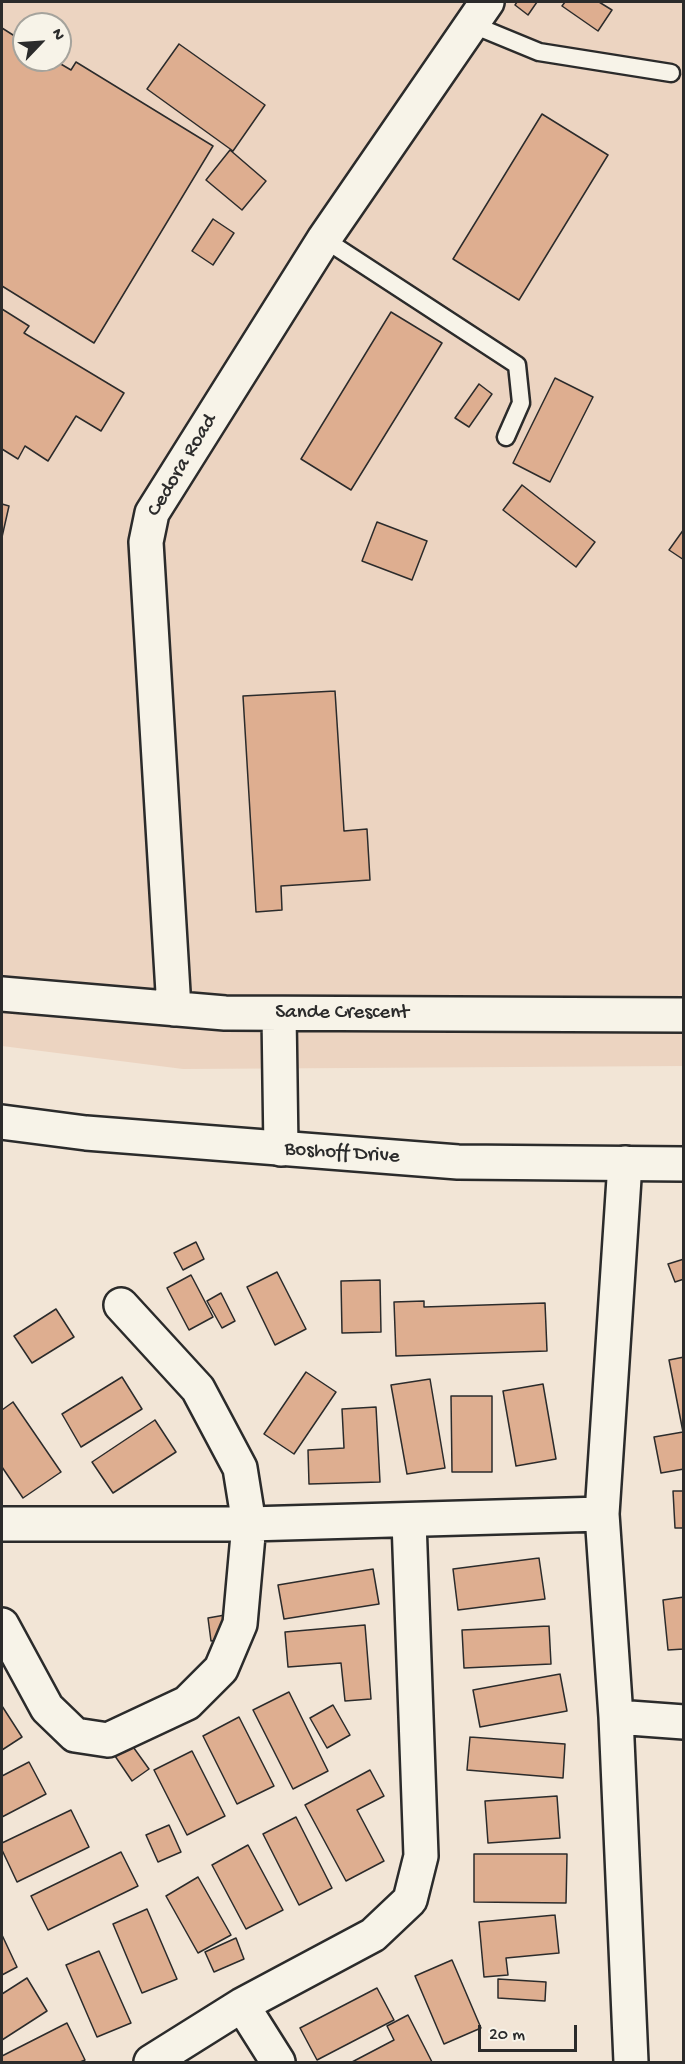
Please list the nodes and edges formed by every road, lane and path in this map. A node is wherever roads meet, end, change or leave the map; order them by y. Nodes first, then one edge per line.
1 (479, 13) edge
2 (671, 73) dead end
3 (324, 239) junction
4 (506, 437) dead end
5 (2, 994) edge
6 (174, 1009) junction
7 (279, 1014) junction
8 (684, 1015) edge
9 (2, 1122) edge
10 (281, 1149) junction
11 (625, 1163) junction
12 (684, 1164) edge
13 (121, 1305) dead end
14 (602, 1514) junction
15 (409, 1521) junction
16 (2, 1524) edge
17 (249, 1524) junction
18 (2, 1625) edge
19 (616, 1717) junction
20 (684, 1722) edge
21 (242, 2005) junction
22 (151, 2062) edge
23 (278, 2062) edge
24 (631, 2062) edge

1 - 2 lane
1 - 3 street, Cedora Road
3 - 4 lane
3 - 6 street, Cedora Road
5 - 6 street, Sande Crescent
6 - 7 street, Sande Crescent
7 - 8 street, Sande Crescent
7 - 10 street
9 - 10 street, Boshoff Drive
10 - 11 street, Boshoff Drive
11 - 12 street, Boshoff Drive
11 - 14 street
13 - 17 street
14 - 15 street
14 - 19 street
15 - 17 street
15 - 21 street
16 - 17 street
17 - 18 street
19 - 20 street
19 - 24 street
21 - 22 street
21 - 23 street

